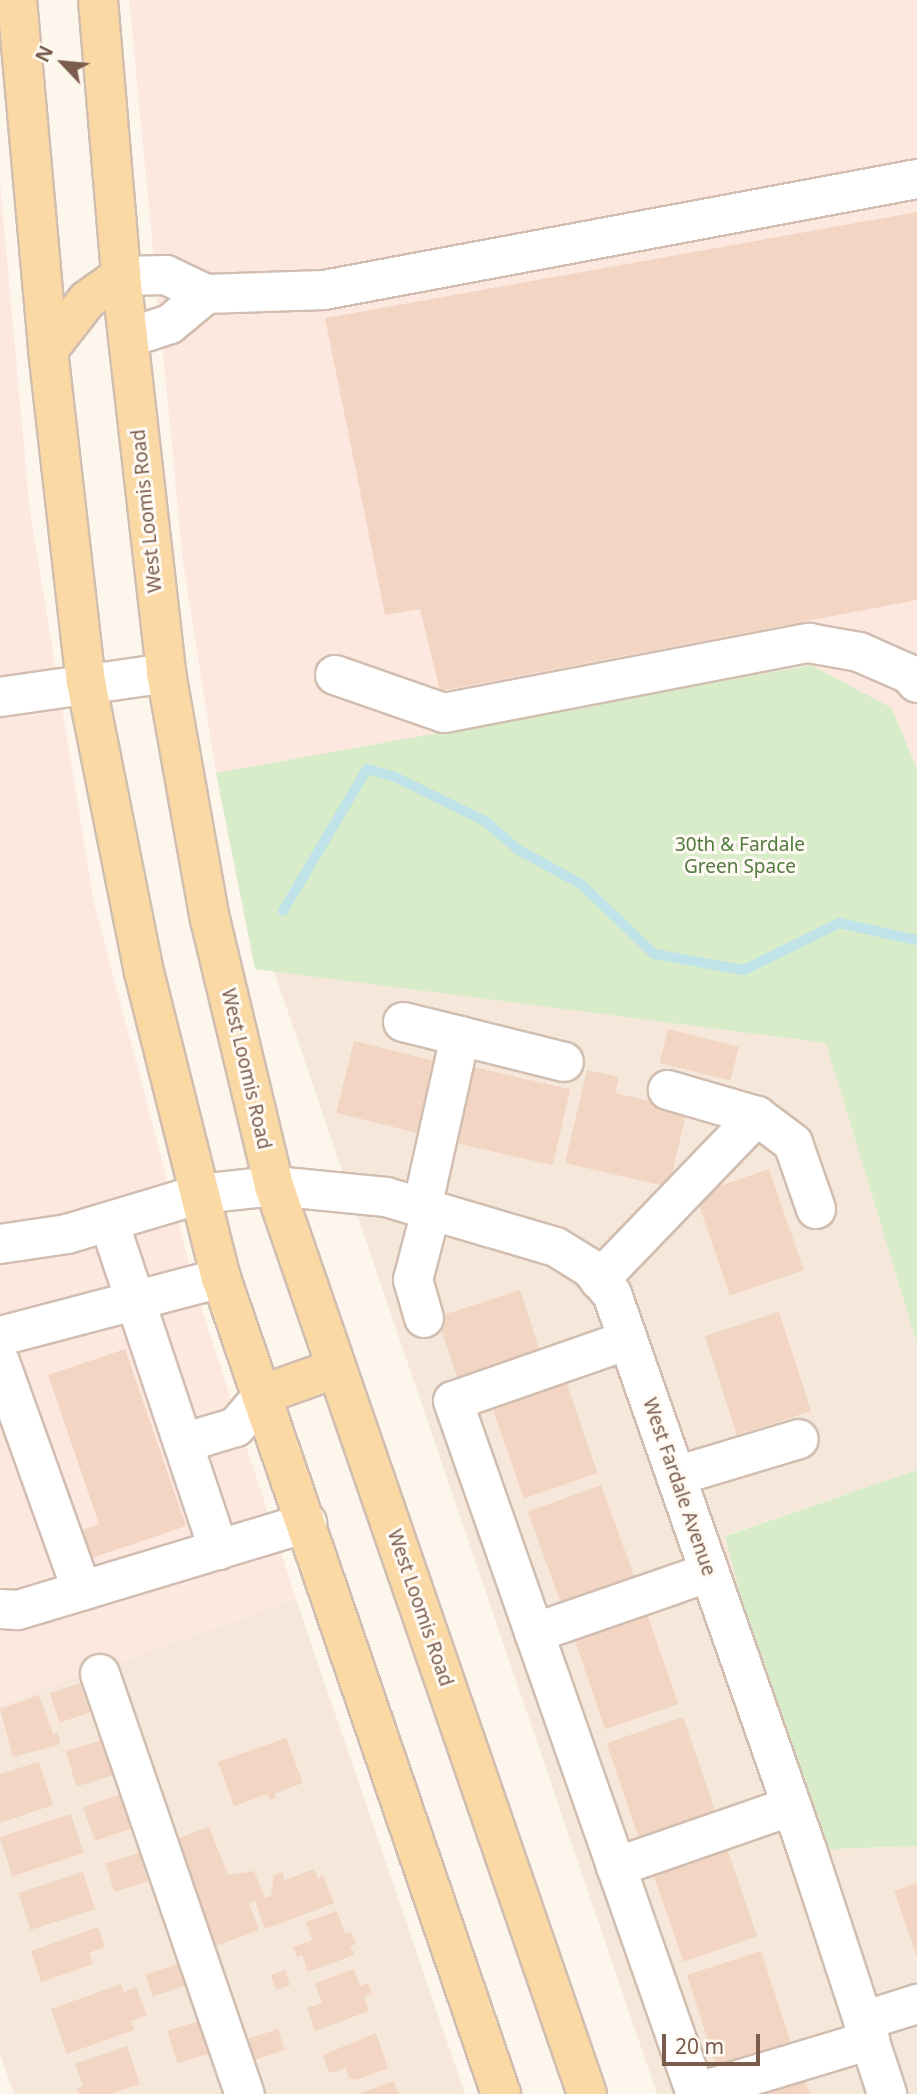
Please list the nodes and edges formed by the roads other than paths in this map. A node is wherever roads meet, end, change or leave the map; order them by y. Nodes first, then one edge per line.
1 (17, 0) edge
2 (98, 0) edge
3 (917, 179) edge
4 (121, 276) junction
5 (206, 294) junction
6 (128, 338) junction
7 (48, 350) junction
8 (166, 673) junction
9 (335, 675) dead end
10 (86, 682) junction
11 (917, 682) edge
12 (0, 697) edge
13 (403, 1022) dead end
14 (460, 1036) junction
15 (564, 1062) dead end
16 (668, 1090) dead end
17 (757, 1116) junction
18 (274, 1186) junction
19 (200, 1194) junction
20 (427, 1209) junction
21 (817, 1209) dead end
22 (109, 1222) junction
23 (0, 1244) edge
24 (221, 1278) junction
25 (599, 1280) junction
26 (135, 1299) junction
27 (424, 1318) dead end
28 (0, 1336) edge
29 (628, 1340) junction
30 (0, 1362) edge
31 (337, 1368) junction
32 (264, 1394) junction
33 (799, 1439) dead end
34 (183, 1443) junction
35 (676, 1476) junction
36 (307, 1523) junction
37 (219, 1550) junction
38 (710, 1572) junction
39 (82, 1591) junction
40 (0, 1609) edge
41 (534, 1633) junction
42 (100, 1674) dead end
43 (792, 1806) junction
44 (616, 1867) junction
45 (917, 2004) edge
46 (867, 2031) junction
47 (244, 2094) edge
48 (501, 2094) edge
49 (587, 2094) edge
50 (695, 2094) edge
51 (887, 2094) edge

1 - 7 main road
2 - 4 main road, West Loomis Road
3 - 5 street
4 - 5 street
4 - 6 main road, West Loomis Road
4 - 7 main road
5 - 6 street
6 - 8 main road, West Loomis Road
7 - 10 main road
8 - 10 street
8 - 18 main road, West Loomis Road
9 - 11 street
10 - 12 street
10 - 19 main road
13 - 14 street
14 - 15 street
14 - 20 street
16 - 17 street
17 - 21 street
17 - 25 street
18 - 19 street, West Fardale Avenue
18 - 20 street, West Fardale Avenue
18 - 31 main road, West Loomis Road
19 - 22 street, West Fardale Avenue
19 - 24 main road
20 - 25 street, West Fardale Avenue
20 - 27 street
22 - 23 street, West Fardale Avenue
22 - 26 street
24 - 26 street
24 - 32 main road
25 - 29 street, West Fardale Avenue
26 - 28 street
26 - 34 street
29 - 35 street, West Fardale Avenue
29 - 41 street
30 - 39 street
31 - 32 main road
31 - 49 main road, West Loomis Road
32 - 34 street
32 - 36 main road
33 - 35 street
34 - 37 street
35 - 38 street, West Fardale Avenue
36 - 37 street
36 - 48 main road
37 - 39 street
38 - 41 street
38 - 43 street, West Fardale Avenue
39 - 40 street
41 - 44 street
42 - 47 street
43 - 44 street
43 - 46 street, West Fardale Avenue
44 - 50 street
45 - 46 street
46 - 50 street
46 - 51 street, West Fardale Avenue

